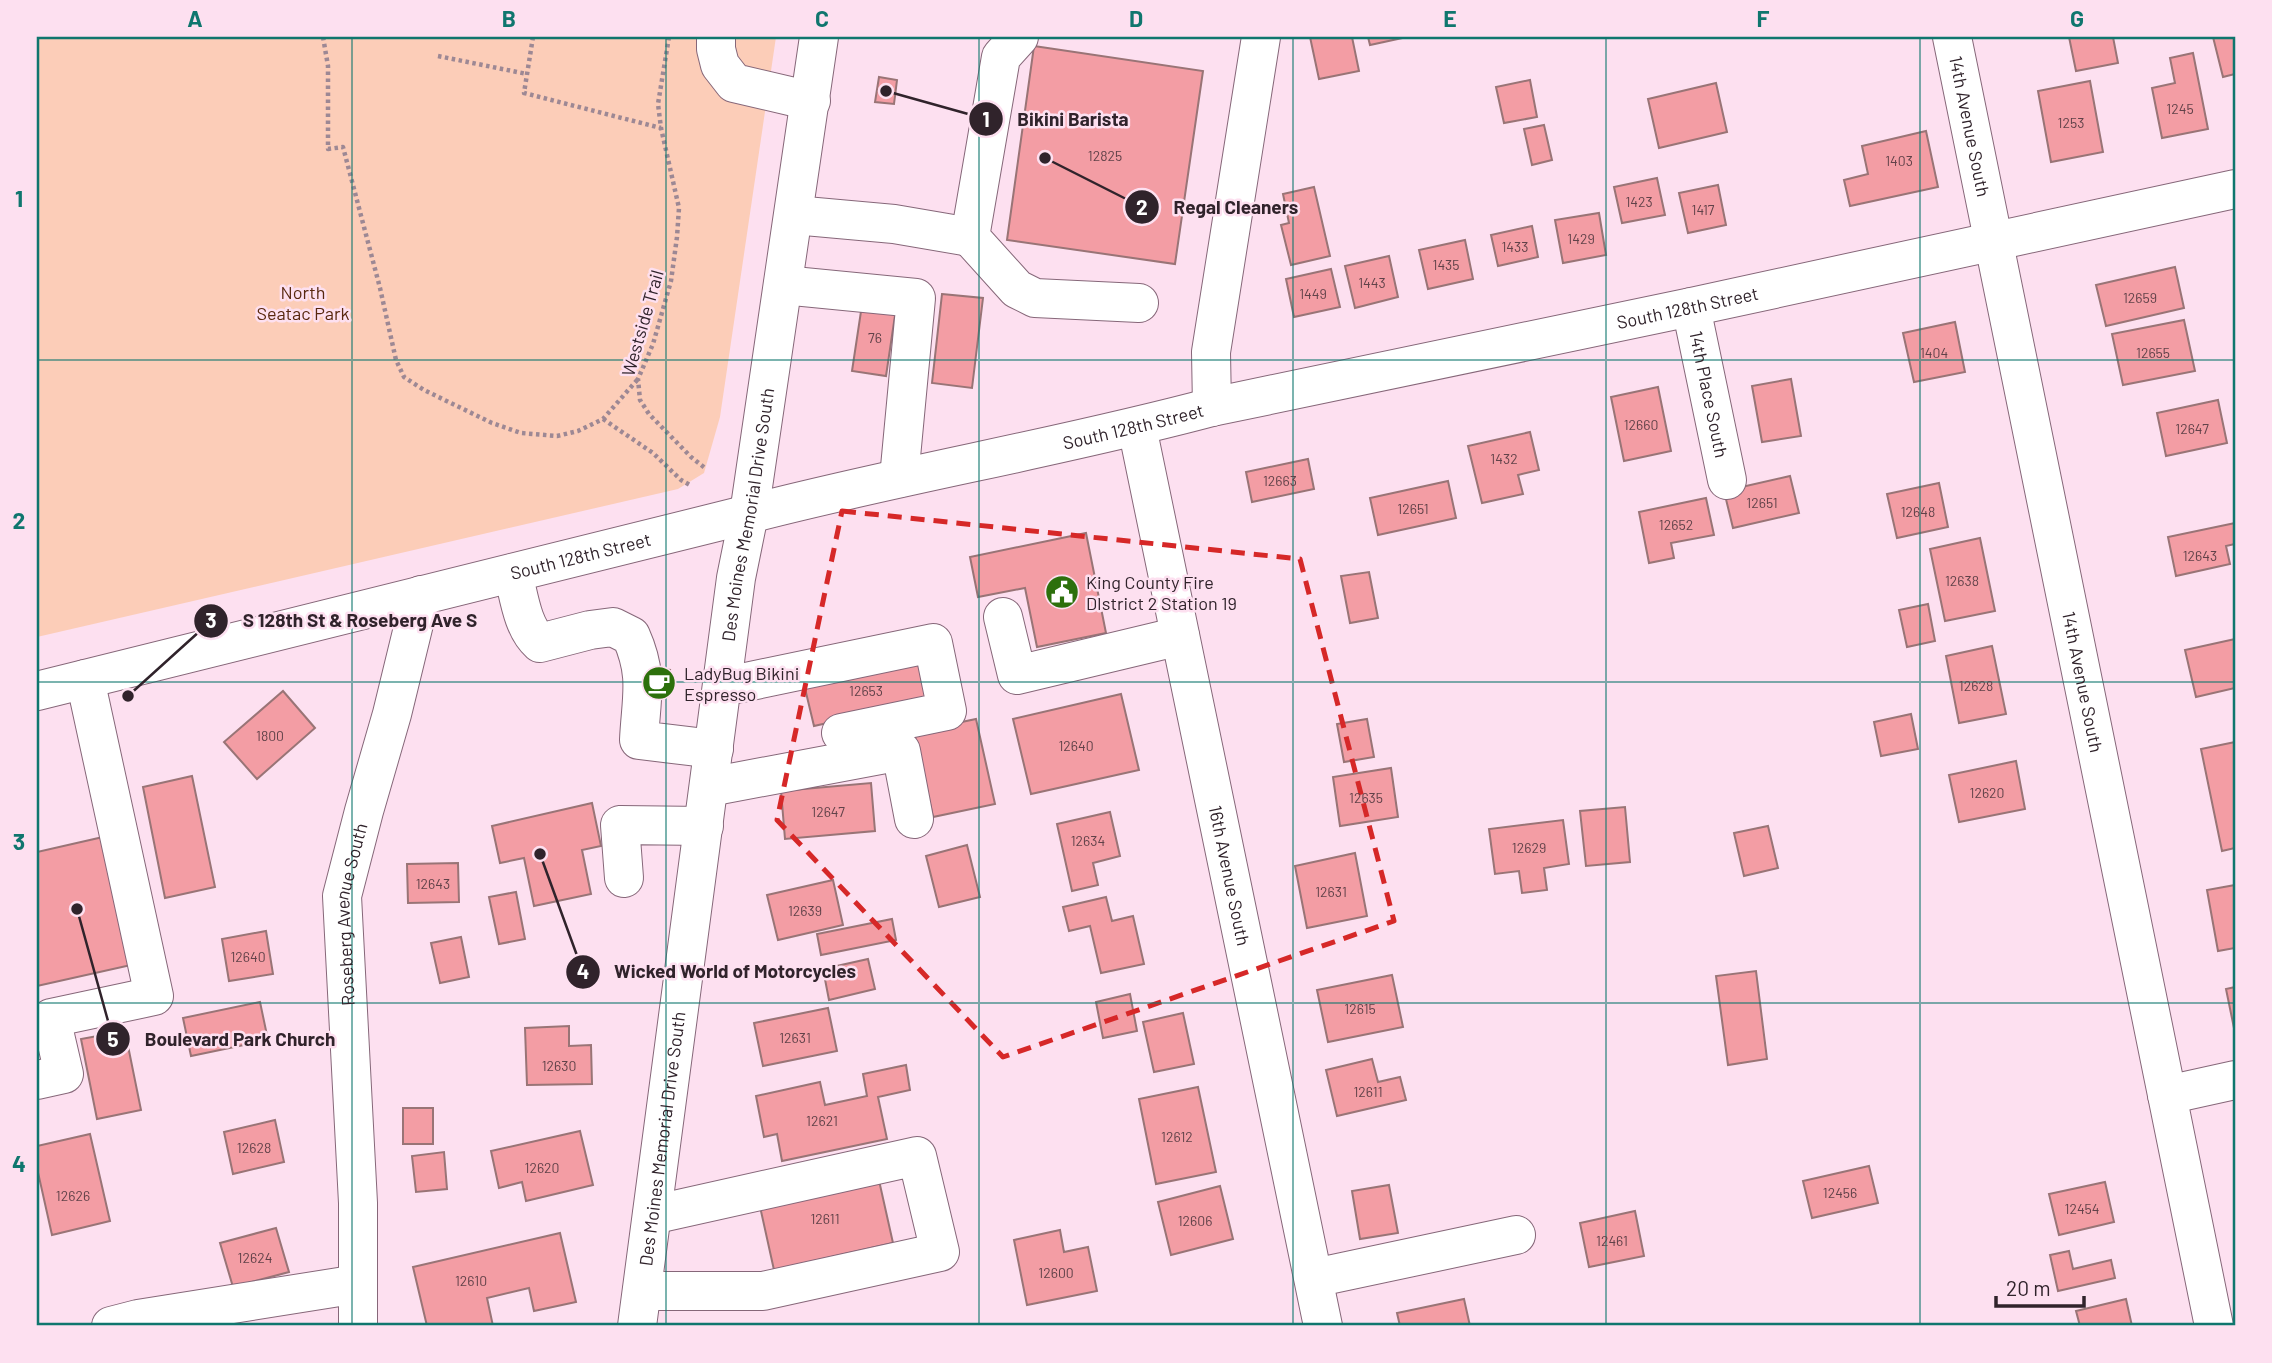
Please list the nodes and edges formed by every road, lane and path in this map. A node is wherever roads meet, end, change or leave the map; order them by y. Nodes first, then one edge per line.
1 (323, 37) edge
2 (534, 37) edge
3 (669, 37) edge
4 (716, 37) edge
5 (820, 37) edge
6 (1019, 37) edge
7 (1261, 37) edge
8 (1952, 37) edge
9 (438, 56) dead end
10 (527, 74) junction
11 (811, 101) junction
12 (661, 128) junction
13 (2235, 190) edge
14 (794, 215) junction
15 (970, 237) junction
16 (1995, 241) junction
17 (783, 285) junction
18 (1139, 303) dead end
19 (1692, 307) junction
20 (638, 379) junction
21 (1212, 407) junction
22 (603, 419) junction
23 (1137, 427) junction
24 (705, 468) dead end
25 (898, 478) junction
26 (1727, 480) dead end
27 (690, 485) dead end
28 (749, 514) junction
29 (513, 573) junction
30 (421, 595) junction
31 (1003, 617) dead end
32 (1180, 636) junction
33 (85, 679) junction
34 (722, 687) junction
35 (37, 691) edge
36 (841, 733) dead end
37 (714, 749) junction
38 (709, 787) junction
39 (914, 820) dead end
40 (704, 826) junction
41 (624, 878) dead end
42 (37, 1080) edge
43 (2235, 1080) edge
44 (2167, 1095) junction
45 (652, 1215) junction
46 (1516, 1235) dead end
47 (1314, 1278) junction
48 (358, 1284) junction
49 (640, 1309) edge
50 (111, 1326) edge
51 (358, 1326) edge
52 (1323, 1326) edge
53 (2214, 1326) edge

1 - 22 path
2 - 10 path
3 - 12 path, Westside Trail
4 - 11 street
5 - 11 street, Des Moines Memorial Drive South
6 - 15 street
7 - 21 street
8 - 16 street, 14th Avenue South
9 - 10 path
10 - 12 path
11 - 14 street, Des Moines Memorial Drive South
12 - 20 path, Westside Trail
13 - 16 street, South 128th Street
14 - 15 street
14 - 17 street, Des Moines Memorial Drive South
15 - 18 street
16 - 19 street, South 128th Street
16 - 44 street, 14th Avenue South
17 - 25 street
17 - 28 street, Des Moines Memorial Drive South
19 - 21 street, South 128th Street
19 - 26 street, 14th Place South
20 - 22 path
20 - 24 path, Westside Trail
21 - 23 street, South 128th Street
22 - 27 path
23 - 25 street, South 128th Street
23 - 32 street, 16th Avenue South
25 - 28 street, South 128th Street
28 - 29 street, South 128th Street
28 - 34 street, Des Moines Memorial Drive South
29 - 30 street, South 128th Street
29 - 37 street
30 - 33 street, South 128th Street
30 - 48 street, Roseberg Avenue South
31 - 32 street
32 - 47 street, 16th Avenue South
33 - 35 street, South 128th Street
33 - 42 street
34 - 36 street
34 - 37 street, Des Moines Memorial Drive South
37 - 38 street, Des Moines Memorial Drive South
38 - 39 street
38 - 40 street, Des Moines Memorial Drive South
40 - 41 street
40 - 45 street, Des Moines Memorial Drive South
43 - 44 street
44 - 53 street, 14th Avenue South
45 - 49 street, Des Moines Memorial Drive South
45 - 49 street
46 - 47 street
47 - 52 street, 16th Avenue South
48 - 50 street
48 - 51 street, Roseberg Avenue South

